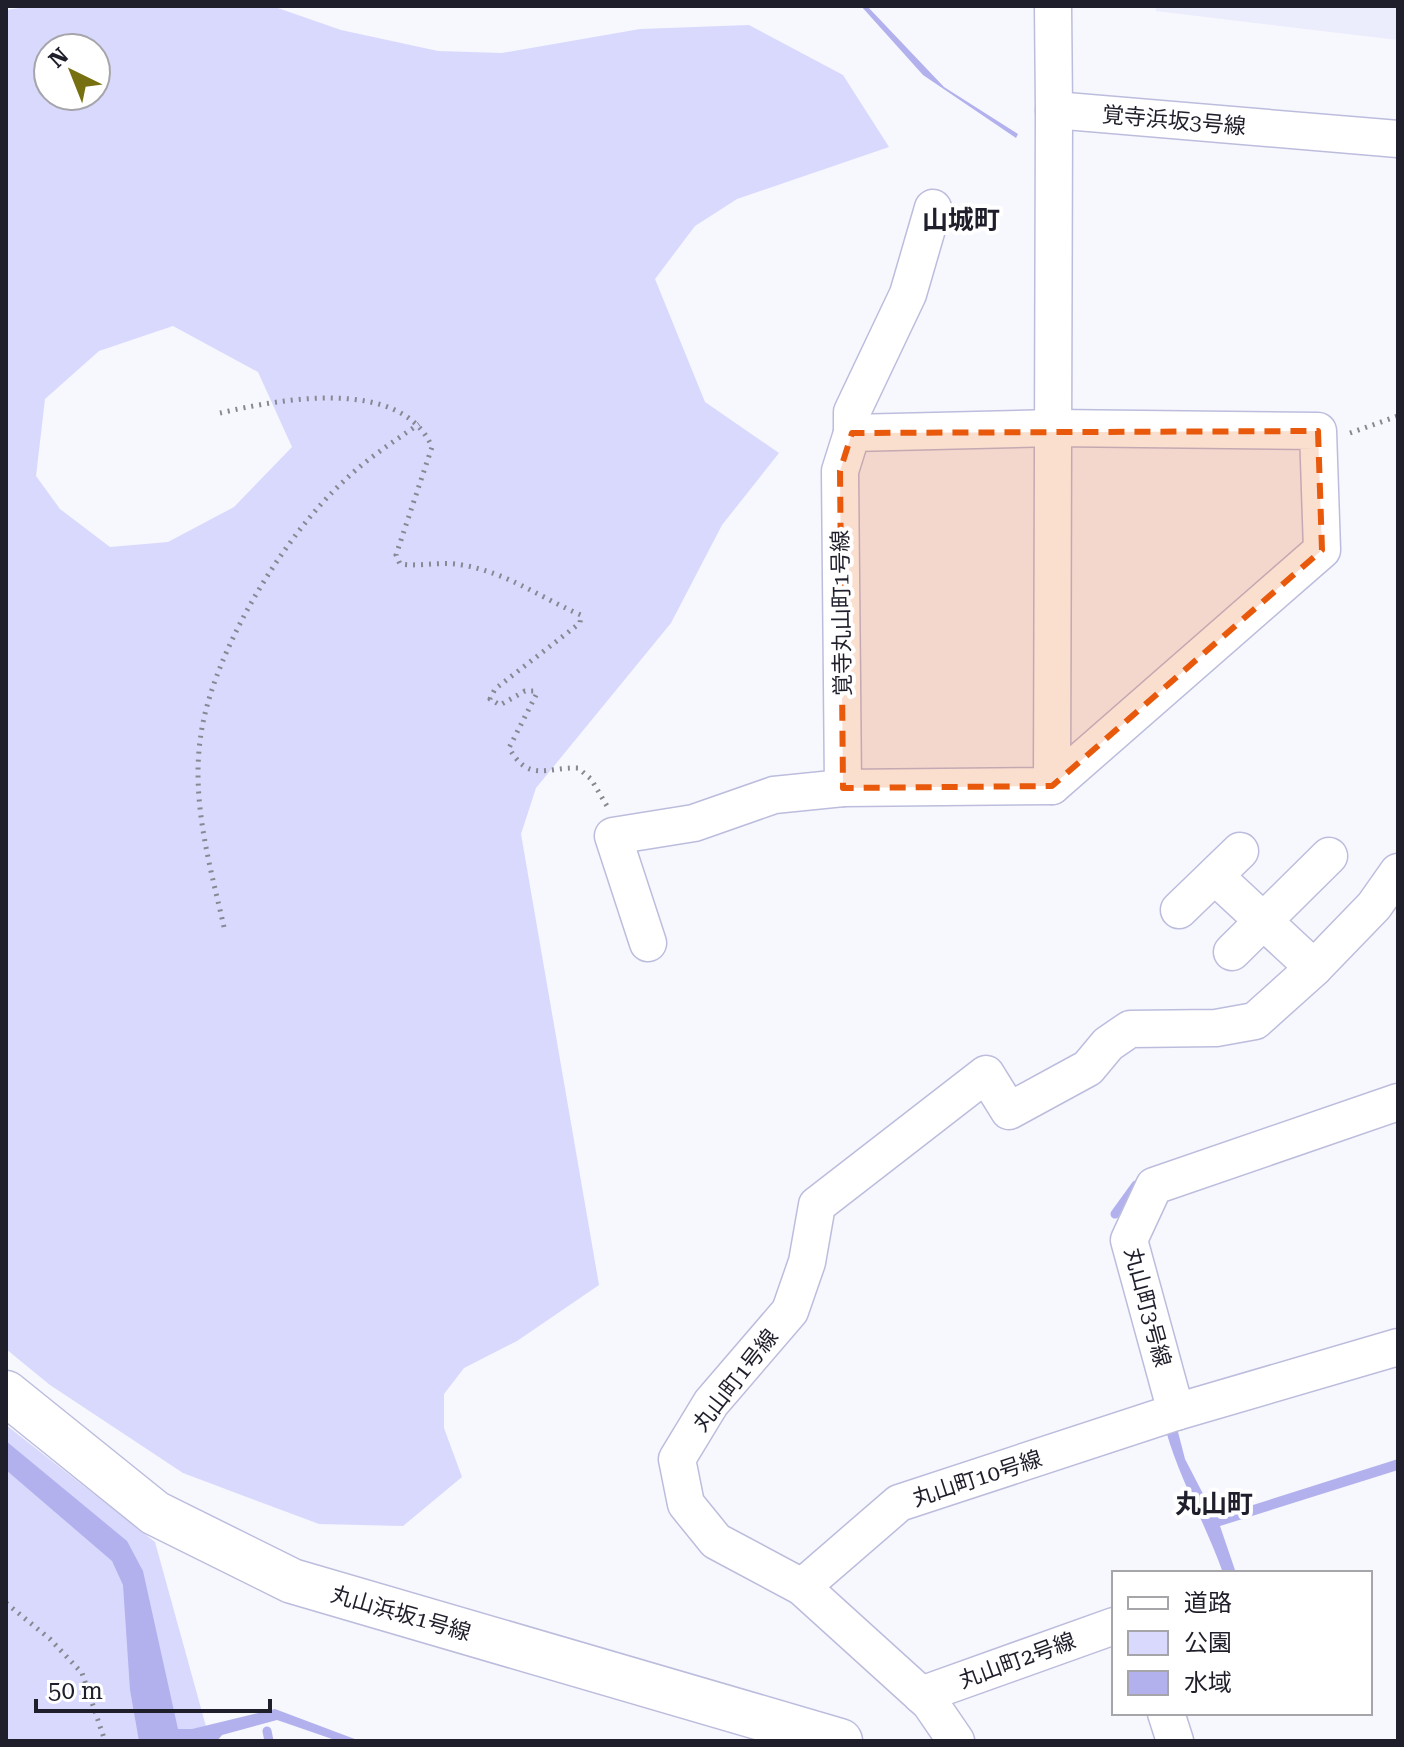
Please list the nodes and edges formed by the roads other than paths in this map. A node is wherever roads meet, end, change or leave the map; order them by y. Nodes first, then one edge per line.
1 (1053, 6) edge
2 (1054, 110) junction
3 (1398, 139) edge
4 (933, 208) dead end
5 (1054, 428) junction
6 (852, 433) junction
7 (1052, 786) junction
8 (843, 788) junction
9 (1329, 856) dead end
10 (1398, 872) edge
11 (1179, 910) dead end
12 (1263, 920) junction
13 (648, 943) dead end
14 (1232, 952) dead end
15 (1314, 968) junction
16 (1398, 1102) edge
17 (1398, 1347) edge
18 (6, 1393) edge
19 (1176, 1412) junction
20 (802, 1587) junction
21 (1112, 1627) edge
22 (921, 1695) junction
23 (1167, 1715) edge
24 (840, 1741) edge
25 (956, 1741) edge
26 (1175, 1741) edge

1 - 2 street
2 - 3 street, 覚寺浜坂3号線
2 - 5 street
4 - 6 street, 覚寺丸山町1号線
5 - 6 street
5 - 7 street
5 - 7 street
6 - 8 street, 覚寺丸山町1号線
7 - 8 street
8 - 13 street
9 - 12 street
10 - 15 street
11 - 12 street
12 - 14 street
12 - 15 street
15 - 20 street, 丸山町1号線
16 - 19 street, 丸山町3号線
17 - 19 street
18 - 24 street, 丸山浜坂1号線
19 - 20 street, 丸山町10号線
20 - 22 street, 丸山町1号線
21 - 22 street, 丸山町2号線
22 - 25 street, 丸山町1号線
23 - 26 street

